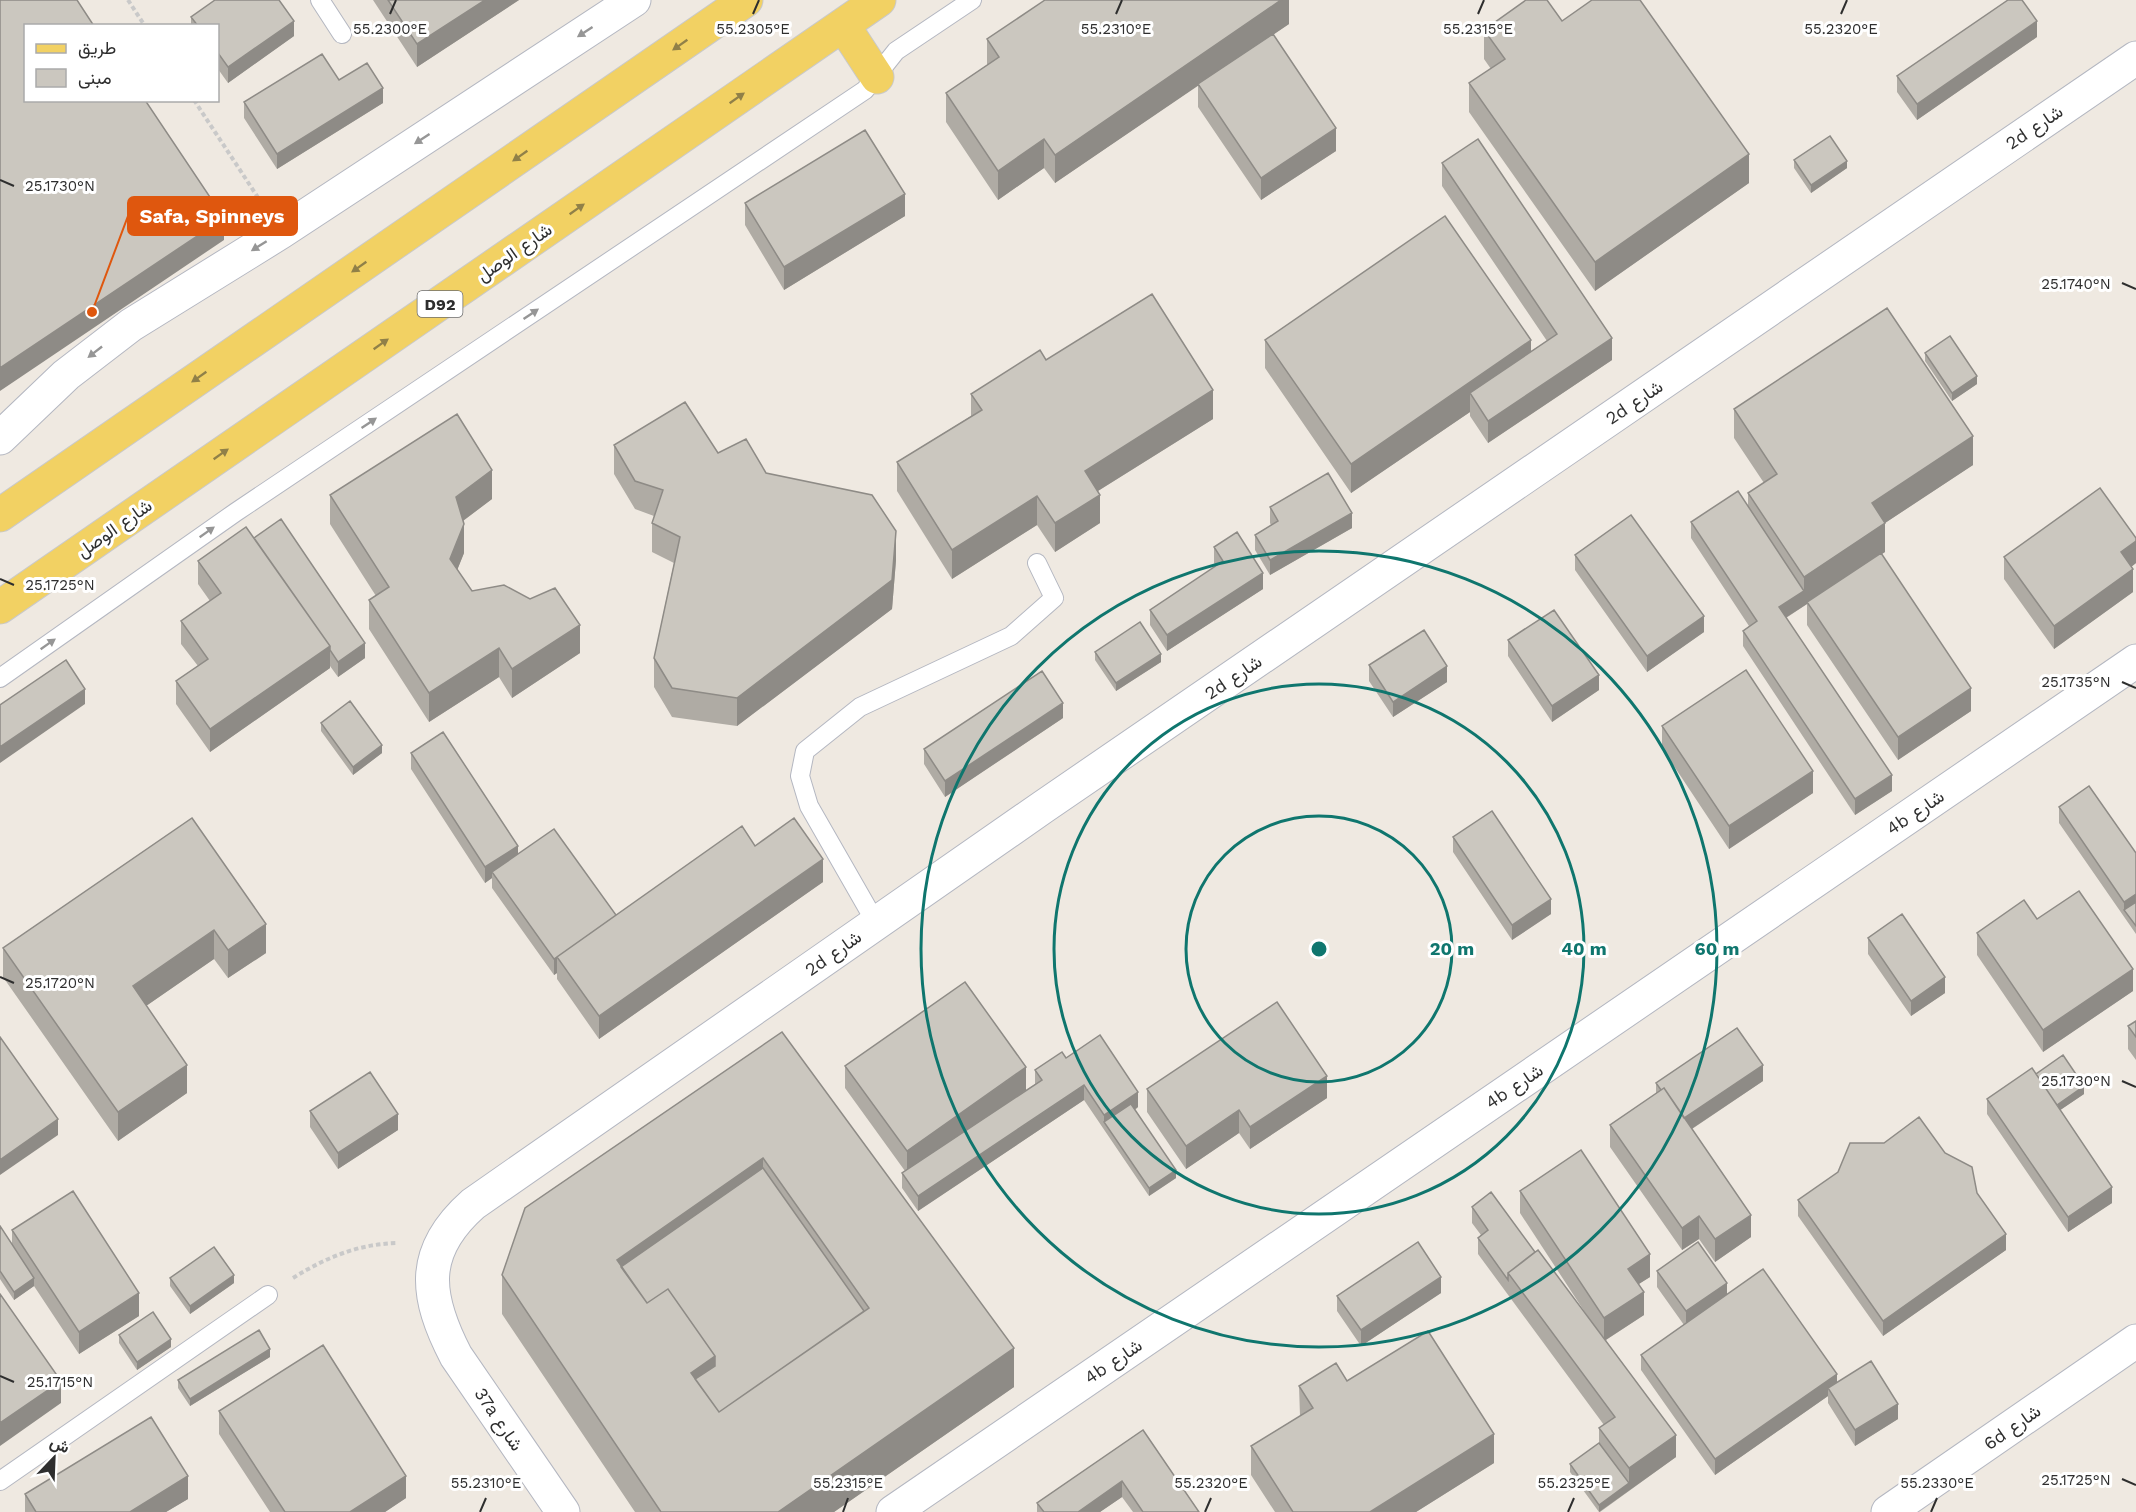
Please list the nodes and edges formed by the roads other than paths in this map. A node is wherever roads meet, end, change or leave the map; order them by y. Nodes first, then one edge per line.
1 (320, 0) edge
2 (746, 0) edge
3 (879, 0) edge
4 (972, 0) edge
5 (626, 2) edge
6 (843, 25) junction
7 (342, 34) dead end
8 (2136, 58) edge
9 (877, 77) junction
10 (0, 438) edge
11 (0, 514) edge
12 (1037, 563) dead end
13 (0, 607) edge
14 (2136, 661) edge
15 (0, 678) edge
16 (876, 923) junction
17 (268, 1295) road end
18 (2136, 1341) edge
19 (456, 1356) joint
20 (0, 1481) edge
21 (563, 1512) edge
22 (893, 1512) edge
23 (1888, 1512) edge

1 - 7 lane
2 -> 11 main road
3 - 6 main road, شارع الوصل / D92
4 - 9 lane
5 -> 10 street
6 - 9 main road
13 -> 6 main road, شارع الوصل / D92
8 - 16 street, 2d شارع
15 -> 9 lane
12 - 16 lane
14 - 22 street, 4b شارع
16 - 19 street, 2d شارع
17 - 20 lane
18 - 23 street, 6d شارع
19 - 21 street, 37a شارع

